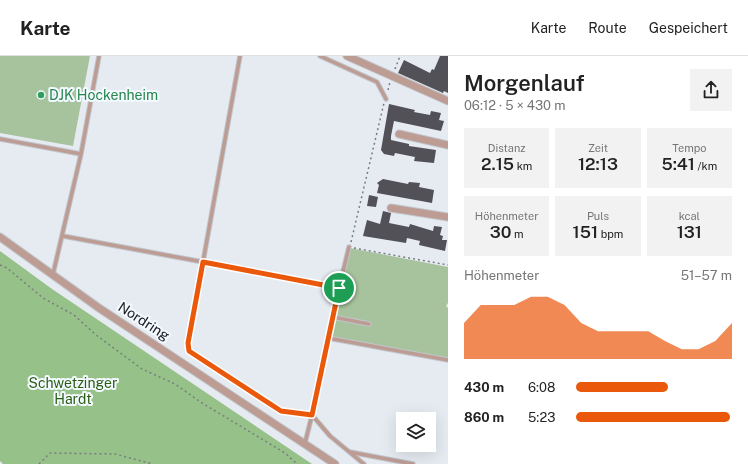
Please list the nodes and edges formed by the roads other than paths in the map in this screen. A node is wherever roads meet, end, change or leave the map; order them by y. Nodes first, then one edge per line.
1 (99, 56) edge
2 (240, 56) edge
3 (320, 56) edge
4 (349, 56) edge
5 (386, 99) road end
6 (448, 101) edge
7 (399, 134) dead end
8 (0, 139) edge
9 (448, 145) edge
10 (81, 154) junction
11 (391, 208) dead end
12 (448, 217) edge
13 (63, 236) junction
14 (0, 237) edge
15 (349, 247) road end
16 (203, 262) junction
17 (53, 275) junction
18 (339, 288) junction
19 (333, 317) junction
20 (369, 324) dead end
21 (328, 338) junction
22 (448, 360) edge
23 (312, 415) junction
24 (305, 443) junction
25 (349, 451) junction
26 (335, 464) edge
27 (364, 464) edge
28 (413, 464) edge

1 - 10 lane
2 - 16 lane
3 - 5 lane
4 - 6 street
7 - 9 street
8 - 10 lane
10 - 13 lane
11 - 12 street
13 - 16 lane
13 - 17 lane
14 - 17 street, Nordring
15 - 18 lane
16 - 18 lane
16 - 23 lane
17 - 24 street, Nordring
18 - 19 lane
19 - 20 lane
19 - 21 lane
21 - 22 lane
21 - 23 lane
23 - 24 lane
23 - 25 lane
24 - 26 street, Nordring
25 - 27 lane
25 - 28 lane

